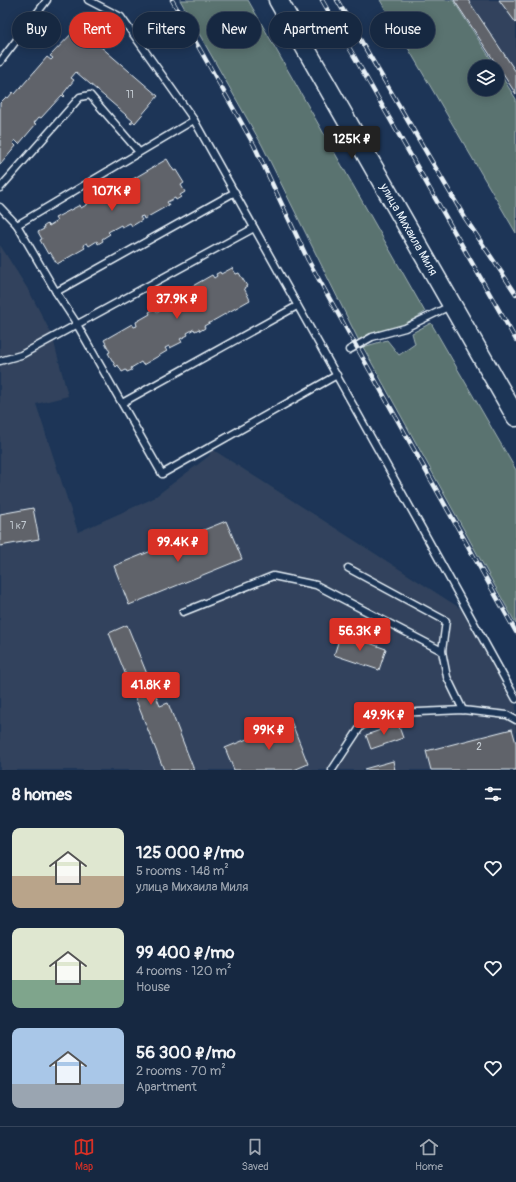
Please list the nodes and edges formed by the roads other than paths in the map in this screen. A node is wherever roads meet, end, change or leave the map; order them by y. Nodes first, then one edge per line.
1 (47, 0) edge
2 (88, 0) edge
3 (278, 0) edge
4 (0, 62) edge
5 (194, 120) junction
6 (139, 152) junction
7 (0, 188) edge
8 (234, 192) junction
9 (0, 207) edge
10 (17, 225) junction
11 (254, 228) junction
12 (56, 292) junction
13 (452, 305) junction
14 (297, 306) junction
15 (77, 325) junction
16 (349, 350) dead end
17 (0, 361) edge
18 (336, 375) junction
19 (122, 403) junction
20 (516, 417) edge
21 (348, 568) dead end
22 (184, 612) dead end
23 (442, 651) junction
24 (516, 699) edge
25 (463, 710) junction
26 (516, 720) edge
27 (332, 770) edge

1 - 4 lane
2 - 5 lane
3 - 13 main road, улица Михаила Миля
5 - 6 lane
5 - 8 lane
6 - 7 lane
6 - 10 lane
8 - 11 lane
8 - 12 lane
9 - 10 lane
10 - 12 lane
11 - 14 lane
11 - 15 lane
12 - 15 lane
13 - 16 lane
13 - 20 main road, улица Михаила Миля
14 - 18 lane
14 - 19 lane
15 - 17 lane
15 - 19 lane
18 - 19 lane
18 - 24 lane
21 - 23 lane
22 - 23 lane
23 - 25 lane
25 - 26 lane
25 - 27 lane

